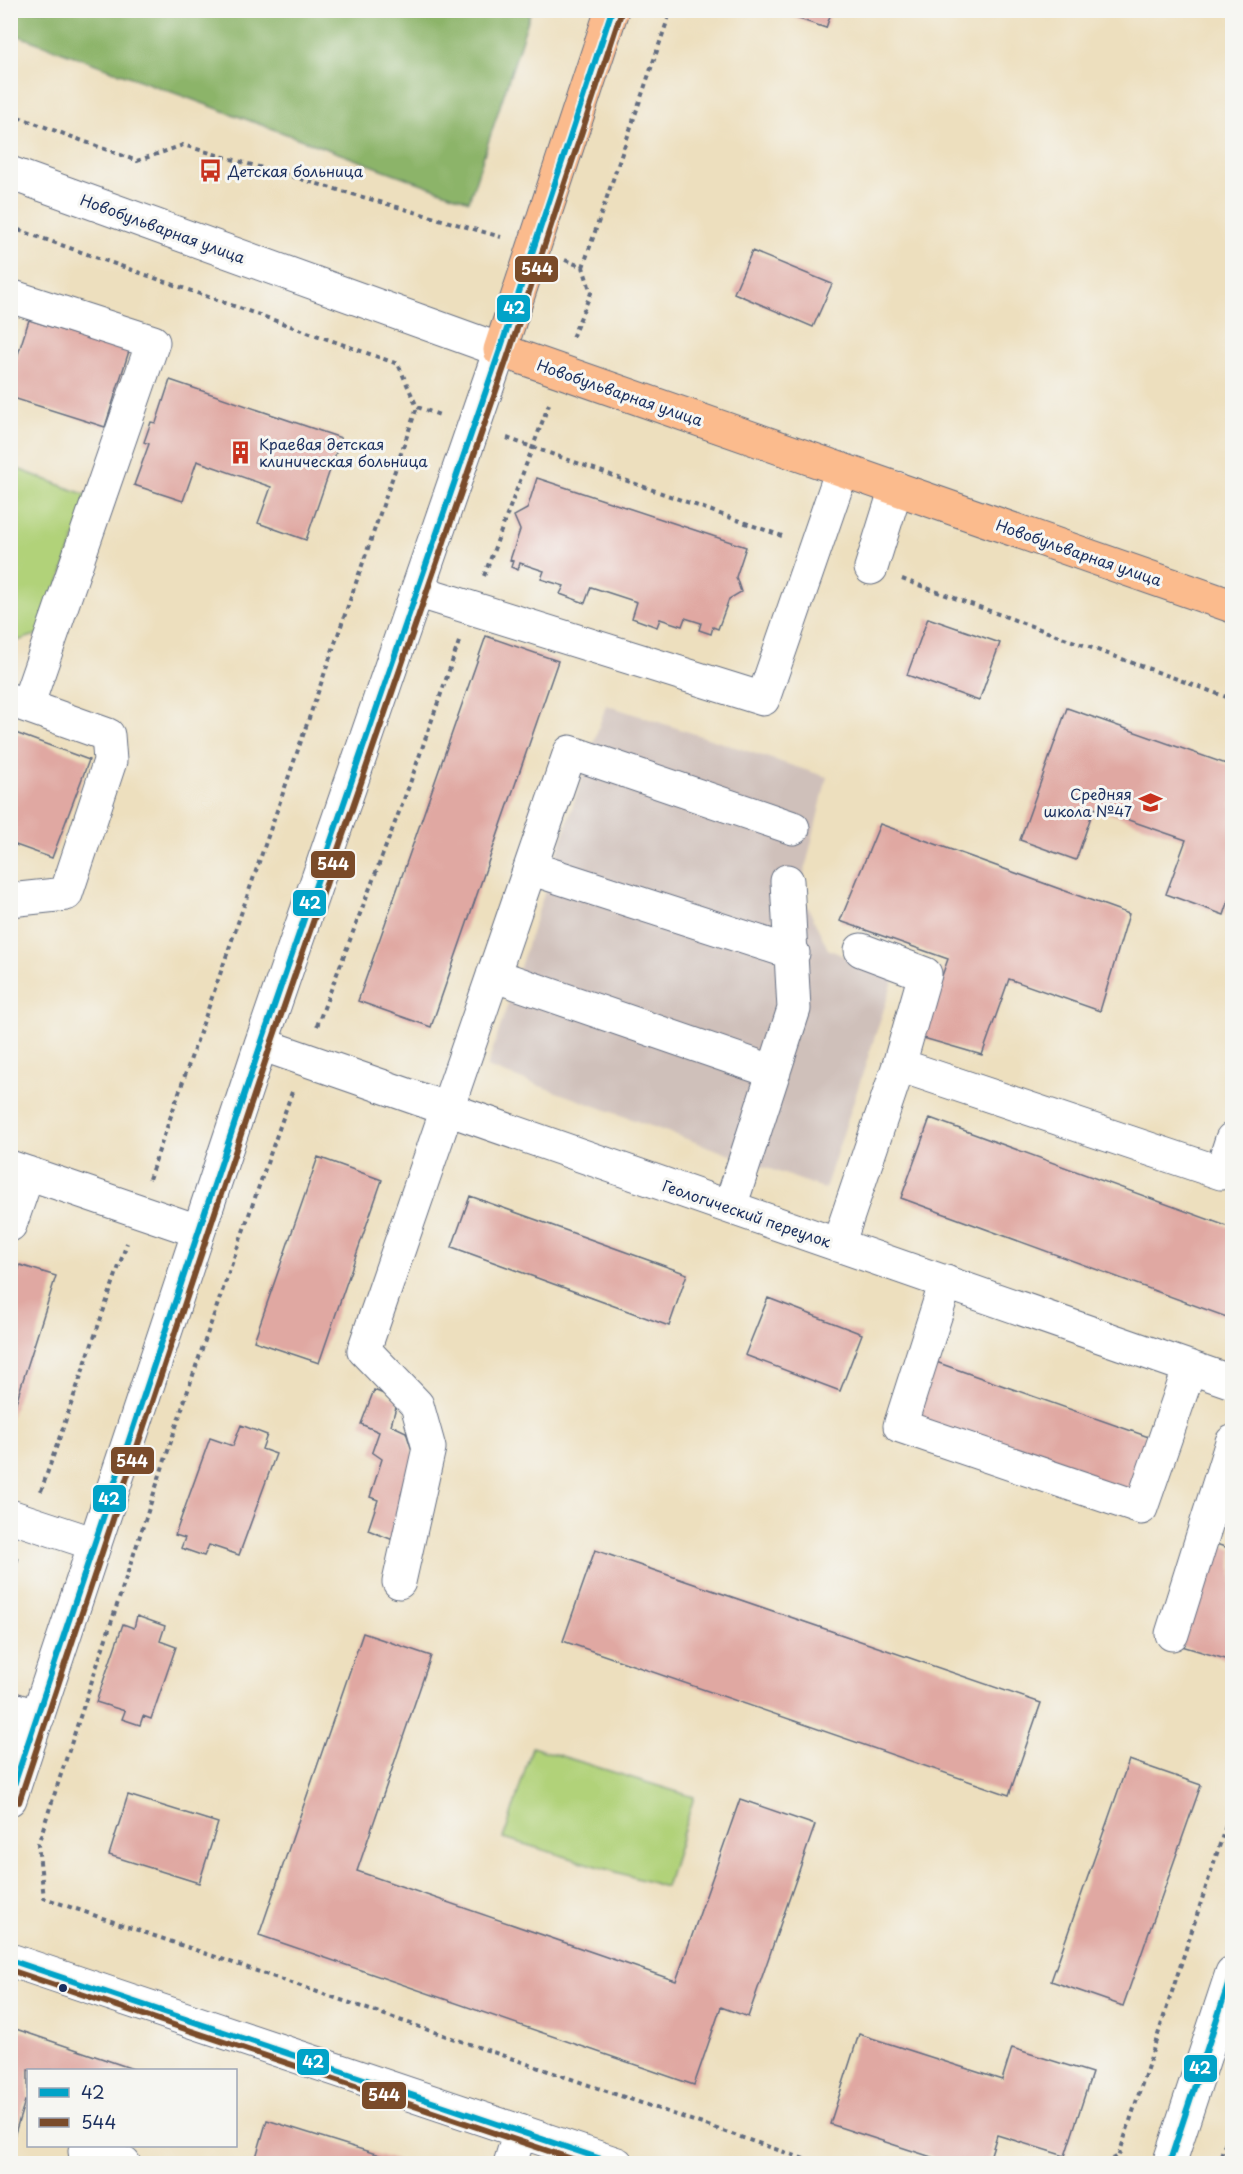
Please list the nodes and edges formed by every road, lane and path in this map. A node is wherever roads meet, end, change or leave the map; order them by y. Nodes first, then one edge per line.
1 (612, 10) edge
2 (671, 10) edge
3 (10, 114) edge
4 (10, 173) edge
5 (10, 227) edge
6 (534, 248) junction
7 (583, 267) junction
8 (591, 293) dead end
9 (10, 296) edge
10 (500, 350) junction
11 (417, 407) junction
12 (474, 428) junction
13 (534, 446) junction
14 (842, 470) junction
15 (896, 488) junction
16 (815, 548) junction
17 (871, 568) joint
18 (417, 591) junction
19 (1233, 606) edge
20 (471, 608) junction
21 (1233, 699) edge
22 (19, 703) edge
23 (794, 828) dead end
24 (530, 868) junction
25 (787, 881) dead end
26 (10, 900) edge
27 (861, 950) dead end
28 (793, 953) junction
29 (493, 975) junction
30 (261, 1044) junction
31 (304, 1059) junction
32 (899, 1065) junction
33 (774, 1072) junction
34 (446, 1108) junction
35 (1233, 1139) edge
36 (19, 1170) edge
37 (730, 1207) junction
38 (138, 1210) junction
39 (10, 1226) edge
40 (198, 1231) junction
41 (838, 1245) junction
42 (946, 1282) junction
43 (1190, 1367) junction
44 (1233, 1382) edge
45 (1233, 1443) edge
46 (20, 1519) edge
47 (95, 1544) junction
48 (10, 1579) edge
49 (399, 1582) dead end
50 (1172, 1634) dead end
51 (24, 1712) edge
52 (10, 1799) edge
53 (1233, 1807) edge
54 (10, 1960) edge
55 (1233, 1972) edge
56 (1233, 2124) edge
57 (520, 2131) junction
58 (1119, 2156) junction
59 (582, 2158) edge
60 (87, 2163) edge
61 (124, 2163) edge
62 (510, 2163) edge
63 (617, 2163) edge
64 (819, 2163) edge
65 (1105, 2163) edge
66 (1116, 2163) edge
67 (1169, 2163) edge
68 (1218, 2163) edge

1 - 6 main road
2 - 7 path
3 - 6 path
4 - 10 street, Новобульварная улица
5 - 11 path
6 - 7 path
6 - 10 main road
7 - 8 path
9 - 22 street
10 - 12 street
10 - 14 main road, Новобульварная улица
11 - 12 path
11 - 38 path
12 - 13 path
12 - 18 street
13 - 16 path
13 - 20 path
14 - 15 main road, Новобульварная улица
14 - 16 street
15 - 17 street
15 - 19 main road, Новобульварная улица
16 - 20 street
17 - 21 path
18 - 20 street
18 - 30 street
20 - 31 path
22 - 26 street
23 - 24 street
24 - 28 street
24 - 29 street
25 - 28 street
27 - 32 street
28 - 33 street
29 - 33 street
29 - 34 street
30 - 31 street, Геологический переулок
30 - 40 street
31 - 34 street, Геологический переулок
31 - 64 path
32 - 35 street
32 - 41 street
33 - 37 street
34 - 37 street, Геологический переулок
34 - 49 street
36 - 38 street
36 - 39 street
37 - 41 street, Геологический переулок
38 - 40 street
38 - 46 path
40 - 47 street
41 - 42 street, Геологический переулок
42 - 43 street, Геологический переулок
42 - 43 street
43 - 44 street, Геологический переулок
45 - 50 street
46 - 47 street
46 - 48 path
47 - 51 street
51 - 52 street
53 - 58 path
54 - 57 street
55 - 67 street
56 - 68 path
57 - 59 street
57 - 62 street
58 - 65 path
58 - 66 path
59 - 63 street
60 - 61 street

